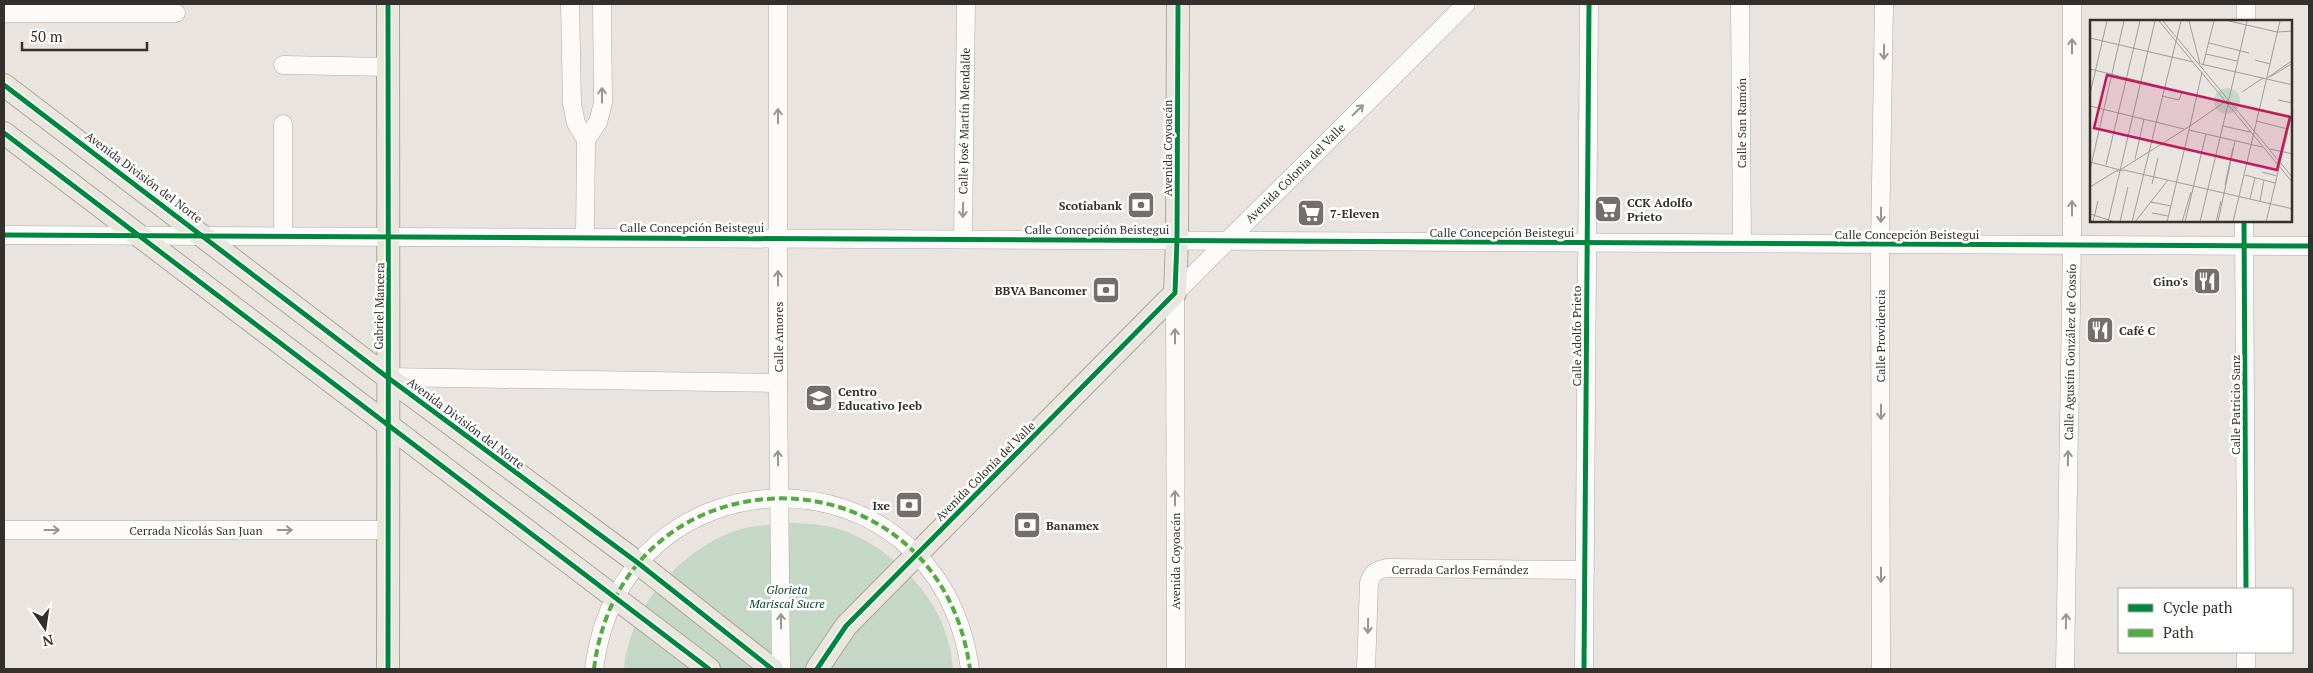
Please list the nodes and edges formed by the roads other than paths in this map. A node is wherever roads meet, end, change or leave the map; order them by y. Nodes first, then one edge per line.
1 (388, 4) edge
2 (570, 4) edge
3 (602, 4) edge
4 (778, 4) edge
5 (966, 4) edge
6 (1178, 4) edge
7 (1466, 4) edge
8 (1589, 4) edge
9 (1740, 4) edge
10 (1884, 4) edge
11 (2072, 4) edge
12 (2246, 4) edge
13 (4, 13) edge
14 (176, 13) dead end
15 (2246, 20) edge
16 (283, 65) dead end
17 (389, 67) junction
18 (4, 85) edge
19 (283, 124) dead end
20 (4, 134) edge
21 (586, 140) junction
22 (2244, 222) edge
23 (138, 234) junction
24 (203, 234) junction
25 (283, 234) junction
26 (4, 235) edge
27 (390, 236) junction
28 (585, 237) junction
29 (778, 237) junction
30 (962, 238) junction
31 (1177, 240) junction
32 (1228, 240) junction
33 (1587, 242) junction
34 (1742, 243) junction
35 (1880, 244) junction
36 (2072, 245) junction
37 (2244, 246) junction
38 (2309, 246) edge
39 (1175, 293) junction
40 (388, 377) junction
41 (778, 383) junction
42 (387, 426) junction
43 (779, 497) junction
44 (4, 530) edge
45 (387, 530) junction
46 (917, 554) junction
47 (638, 563) junction
48 (1585, 570) junction
49 (2246, 588) edge
50 (614, 598) junction
51 (2246, 653) edge
52 (388, 669) edge
53 (594, 669) edge
54 (710, 669) edge
55 (772, 669) edge
56 (781, 669) edge
57 (816, 669) edge
58 (970, 669) edge
59 (1176, 669) edge
60 (1366, 669) edge
61 (1584, 669) edge
62 (1881, 669) edge
63 (2065, 669) edge
64 (2246, 669) edge

1 - 17 main road, Gabriel Mancera
2 - 21 street
21 -> 3 street
29 -> 4 street, Calle Amores
5 -> 30 street, Calle José Martín Mendalde
6 - 31 main road, Avenida Coyoacán
32 -> 7 street, Avenida Colonia del Valle
8 - 33 street, Calle Adolfo Prieto
9 - 34 street, Calle San Ramón
10 -> 35 street, Calle Providencia
36 -> 11 street, Calle Agustín González de Cossío
12 - 15 street
13 - 14 street
16 - 17 street
17 - 27 main road, Gabriel Mancera
18 - 24 main road, Avenida División del Norte
19 - 25 street
20 - 23 main road
21 - 28 street
22 - 37 street, Calle Patricio Sanz
23 - 24 street, Calle Concepción Beistegui
23 - 26 street, Calle Concepción Beistegui
23 - 42 main road
24 - 25 street, Calle Concepción Beistegui
24 - 40 main road, Avenida División del Norte
25 - 27 street, Calle Concepción Beistegui
27 - 28 street, Calle Concepción Beistegui
27 - 40 main road, Gabriel Mancera
28 - 29 street, Calle Concepción Beistegui
29 - 30 street, Calle Concepción Beistegui
41 -> 29 street, Calle Amores
30 - 31 street, Calle Concepción Beistegui
31 - 32 street, Calle Concepción Beistegui
31 - 39 main road, Avenida Coyoacán
32 - 33 street, Calle Concepción Beistegui
32 - 39 street, Avenida Colonia del Valle
33 - 34 street, Calle Concepción Beistegui
33 - 48 street, Calle Adolfo Prieto
34 - 35 street, Calle Concepción Beistegui
35 - 36 street, Calle Concepción Beistegui
35 -> 62 street, Calle Providencia
36 - 37 street, Calle Concepción Beistegui
63 -> 36 street, Calle Agustín González de Cossío
37 - 38 street, Calle Concepción Beistegui
37 - 49 street, Calle Patricio Sanz
39 - 46 main road, Avenida Colonia del Valle
59 -> 39 street, Avenida Coyoacán
40 - 41 street
40 - 42 main road, Gabriel Mancera
40 - 47 main road, Avenida División del Norte
43 -> 41 street, Calle Amores
42 - 45 main road, Gabriel Mancera
42 - 50 main road
43 - 46 street
43 - 47 street
56 -> 43 street, Calle Amores
44 -> 45 street, Cerrada Nicolás San Juan
45 - 52 main road, Gabriel Mancera
46 - 57 main road, Avenida Colonia del Valle
46 - 58 street
47 - 50 street
47 - 55 main road, Avenida División del Norte
48 -> 60 street, Cerrada Carlos Fernández
48 - 61 street, Calle Adolfo Prieto
50 - 53 street
50 - 54 main road
51 - 64 street

